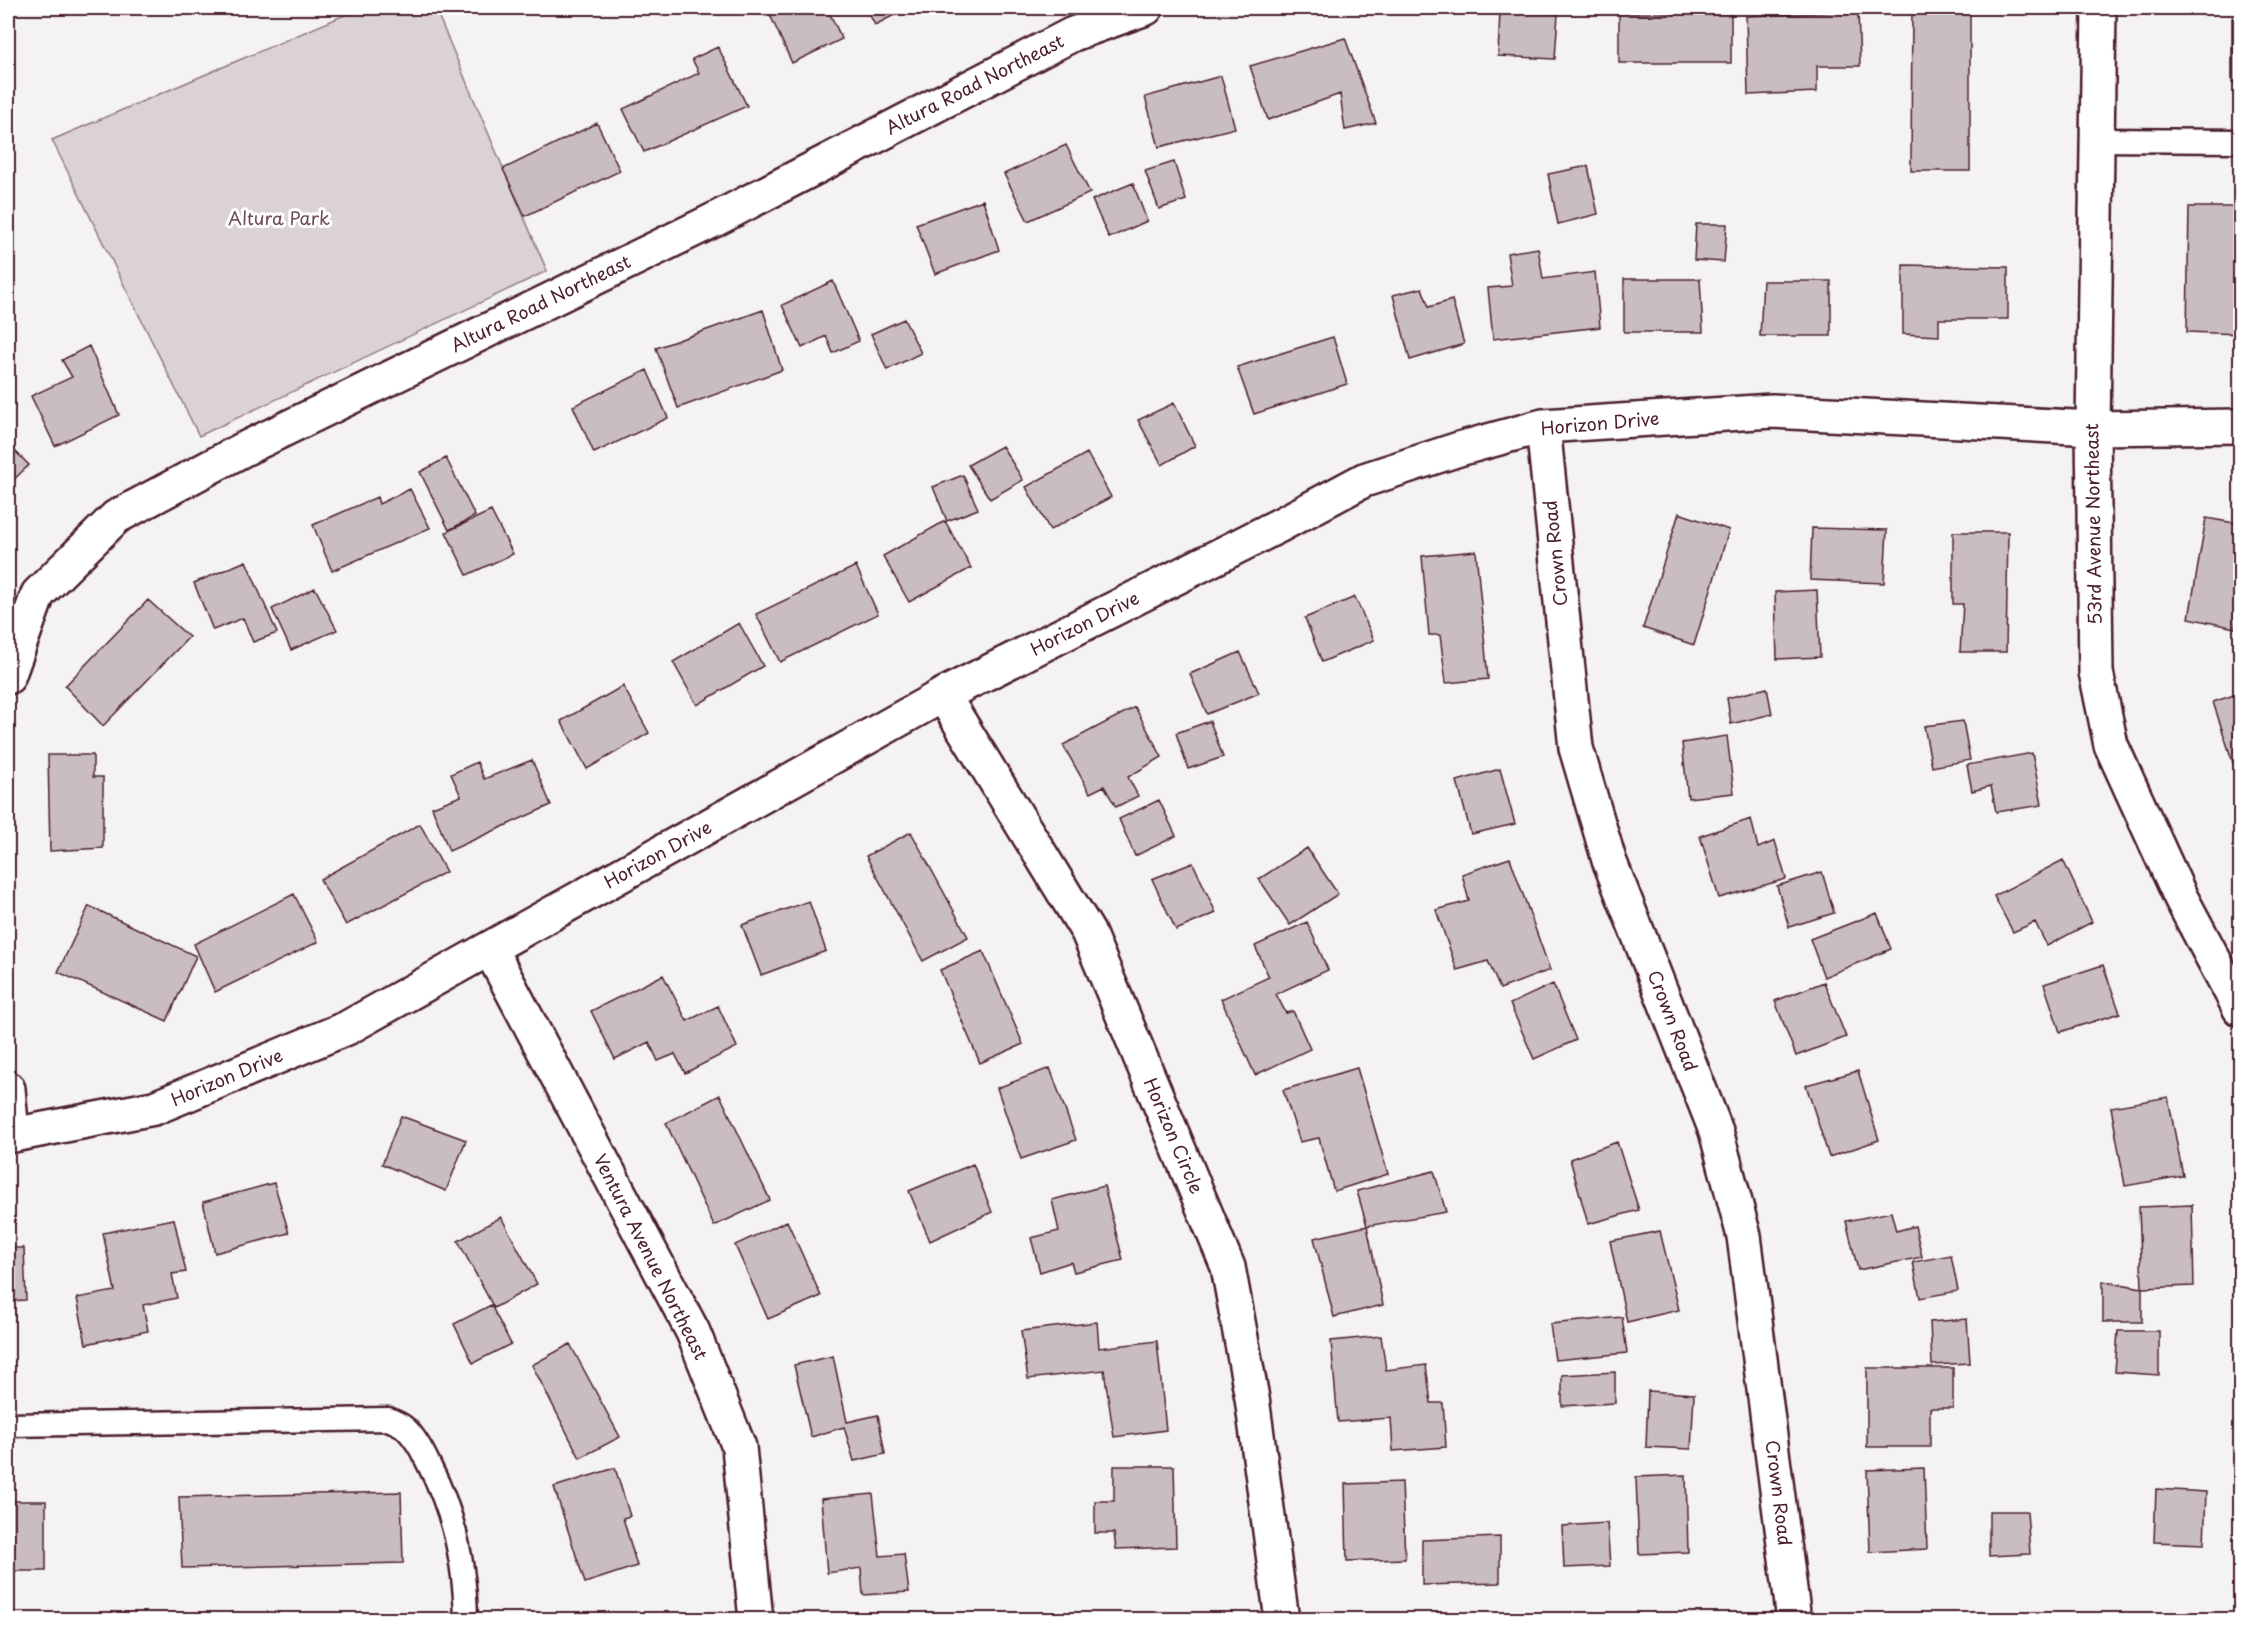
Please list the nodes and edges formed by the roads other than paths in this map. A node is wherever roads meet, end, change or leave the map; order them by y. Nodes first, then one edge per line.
1 (1146, 8) edge
2 (2099, 8) edge
3 (2098, 140) junction
4 (2241, 141) edge
5 (1543, 426) junction
6 (2241, 426) edge
7 (2092, 428) junction
8 (8, 677) edge
9 (943, 695) junction
10 (489, 949) junction
11 (2241, 1009) edge
12 (8, 1089) edge
13 (10, 1136) edge
14 (8, 1425) edge
15 (466, 1620) edge
16 (756, 1620) edge
17 (1282, 1620) edge
18 (1794, 1620) edge

1 - 8 street, Altura Road Northeast
2 - 3 street, 53rd Avenue Northeast
3 - 4 lane
3 - 7 street, 53rd Avenue Northeast
5 - 7 street, Horizon Drive
5 - 9 street, Horizon Drive
5 - 18 street, Crown Road
6 - 7 street, Horizon Drive
7 - 11 street, 53rd Avenue Northeast
9 - 10 street, Horizon Drive
9 - 17 street, Horizon Circle
10 - 13 street, Horizon Drive
10 - 16 street, Ventura Avenue Northeast
12 - 13 street
14 - 15 lane

